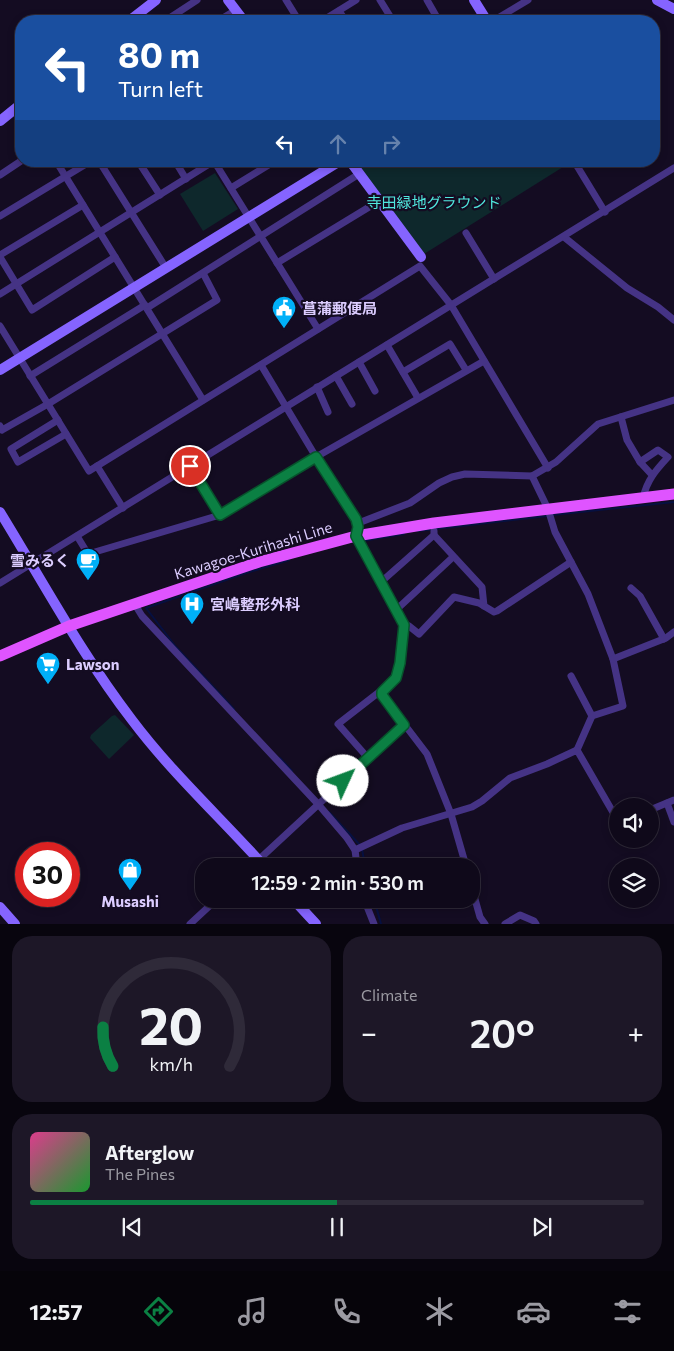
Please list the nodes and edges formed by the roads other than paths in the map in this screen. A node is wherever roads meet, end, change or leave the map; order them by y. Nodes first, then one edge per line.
1 (156, 0) edge
2 (197, 0) edge
3 (228, 0) edge
4 (286, 0) edge
5 (356, 0) edge
6 (380, 0) edge
7 (427, 0) edge
8 (474, 0) edge
9 (528, 0) edge
10 (656, 0) edge
11 (674, 9) edge
12 (236, 10) junction
13 (339, 11) junction
14 (137, 15) edge
15 (174, 15) edge
16 (228, 15) edge
17 (240, 15) edge
18 (295, 15) edge
19 (332, 15) edge
20 (342, 15) edge
21 (389, 15) edge
22 (436, 15) edge
23 (483, 15) edge
24 (503, 15) edge
25 (15, 110) edge
26 (0, 121) edge
27 (15, 165) edge
28 (60, 167) edge
29 (81, 167) edge
30 (103, 167) edge
31 (142, 167) edge
32 (179, 167) edge
33 (205, 167) edge
34 (218, 167) edge
35 (265, 167) edge
36 (330, 167) edge
37 (354, 167) edge
38 (578, 167) edge
39 (674, 168) edge
40 (359, 174) junction
41 (0, 175) edge
42 (66, 176) junction
43 (186, 179) junction
44 (231, 188) junction
45 (160, 195) junction
46 (379, 201) junction
47 (83, 205) junction
48 (130, 212) junction
49 (605, 212) junction
50 (0, 216) edge
51 (249, 217) junction
52 (100, 231) junction
53 (466, 233) dead end
54 (261, 237) junction
55 (564, 237) junction
56 (0, 256) edge
57 (115, 257) junction
58 (421, 257) dead end
59 (277, 263) junction
60 (166, 268) junction
61 (203, 273) junction
62 (494, 279) junction
63 (16, 284) junction
64 (134, 287) junction
65 (0, 294) edge
66 (451, 305) junction
67 (146, 307) junction
68 (674, 320) edge
69 (1, 328) edge
70 (318, 329) junction
71 (163, 334) junction
72 (387, 345) junction
73 (20, 358) junction
74 (484, 361) junction
75 (359, 362) junction
76 (261, 365) junction
77 (0, 370) edge
78 (466, 370) junction
79 (403, 372) junction
80 (30, 376) junction
81 (336, 376) junction
82 (317, 388) junction
83 (375, 391) dead end
84 (418, 398) junction
85 (203, 400) junction
86 (674, 400) edge
87 (48, 404) junction
88 (352, 404) dead end
89 (285, 406) junction
90 (328, 412) dead end
91 (621, 417) junction
92 (58, 420) junction
93 (0, 426) edge
94 (66, 434) junction
95 (316, 457) junction
96 (671, 458) edge
97 (640, 462) junction
98 (97, 466) junction
99 (190, 466) junction
100 (548, 468) junction
101 (652, 475) junction
102 (532, 476) junction
103 (674, 494) edge
104 (643, 498) junction
105 (123, 508) junction
106 (548, 509) junction
107 (0, 512) edge
108 (220, 515) junction
109 (434, 529) junction
110 (357, 531) junction
111 (77, 536) junction
112 (453, 557) junction
113 (571, 562) junction
114 (31, 564) junction
115 (381, 582) junction
116 (0, 583) edge
117 (631, 588) dead end
118 (134, 603) junction
119 (484, 606) junction
120 (396, 610) junction
121 (404, 625) junction
122 (69, 626) junction
123 (674, 632) edge
124 (664, 639) junction
125 (0, 656) edge
126 (612, 659) junction
127 (571, 676) dead end
128 (383, 690) junction
129 (592, 716) junction
130 (404, 725) junction
131 (577, 750) junction
132 (368, 758) junction
133 (674, 800) edge
134 (667, 803) junction
135 (318, 804) junction
136 (609, 805) edge
137 (659, 806) edge
138 (450, 814) junction
139 (674, 822) edge
140 (355, 850) junction
141 (253, 858) edge
142 (264, 858) edge
143 (356, 858) edge
144 (464, 858) edge
145 (0, 907) edge
146 (207, 908) edge
147 (301, 908) edge
148 (368, 908) edge
149 (477, 908) edge
150 (15, 924) edge
151 (190, 924) edge
152 (316, 924) edge
153 (374, 924) edge
154 (485, 924) edge
155 (505, 924) edge
156 (536, 924) edge

1 - 14 street
2 - 15 street
3 - 12 street
4 - 18 street
5 - 13 street
6 - 21 street
7 - 22 street
8 - 23 street
9 - 24 street
10 - 11 street
12 - 16 street
12 - 17 street
13 - 19 street
13 - 20 street
25 - 26 street
27 - 41 street
28 - 42 street
29 - 42 street
30 - 48 street
31 - 45 street
32 - 43 street
33 - 43 street
34 - 44 street
35 - 44 street
36 - 51 street
37 - 40 street
38 - 49 street
39 - 49 street
40 - 46 street
40 - 54 street
42 - 47 street
42 - 50 street
43 - 45 street
44 - 51 street
45 - 48 street
46 - 58 street
46 - 59 street
47 - 52 street
47 - 56 street
48 - 52 street
48 - 60 street
49 - 55 street
51 - 54 street
51 - 60 street
52 - 57 street
52 - 63 street
53 - 62 street
54 - 59 street
54 - 61 street
55 - 62 street
55 - 68 street
56 - 63 street
57 - 63 street
57 - 64 street
59 - 70 street
60 - 64 street
61 - 67 street
61 - 71 street
62 - 66 street
63 - 65 street
64 - 67 street
64 - 73 street
66 - 70 street
66 - 72 street
66 - 74 street
67 - 71 street
67 - 80 street
69 - 73 street
70 - 76 street
71 - 85 street
71 - 87 street
72 - 75 street
72 - 79 street
73 - 77 street
73 - 80 street
74 - 78 street
74 - 100 street
75 - 81 street
75 - 83 street
76 - 85 street
76 - 89 street
78 - 79 street
78 - 84 street
79 - 84 street
80 - 87 street
81 - 82 street
81 - 88 street
82 - 89 street
82 - 90 street
84 - 95 street
85 - 98 street
86 - 91 street
87 - 92 street
87 - 93 street
89 - 95 street
89 - 99 street
91 - 97 street
91 - 100 street
92 - 94 street
92 - 94 street
94 - 98 street
95 - 108 street
95 - 110 street
96 - 97 street
96 - 101 street
97 - 101 street
98 - 105 street
99 - 105 street
99 - 108 street
100 - 102 street
101 - 104 street
102 - 106 street
102 - 110 street
103 - 104 main road, Kawagoe-Kurihashi Line
104 - 106 main road, Kawagoe-Kurihashi Line
105 - 111 street
106 - 109 main road, Kawagoe-Kurihashi Line
106 - 113 street
107 - 114 street
108 - 111 street
109 - 110 main road, Kawagoe-Kurihashi Line
109 - 112 street
109 - 115 street
110 - 115 street
110 - 118 main road, Kawagoe-Kurihashi Line
111 - 114 street
112 - 119 street
112 - 120 street
113 - 119 street
113 - 126 street
114 - 116 street
114 - 122 street
115 - 120 street
117 - 124 street
118 - 122 main road, Kawagoe-Kurihashi Line
118 - 135 street
119 - 121 street
120 - 121 street
121 - 128 street
122 - 125 main road, Kawagoe-Kurihashi Line
122 - 141 street
123 - 124 street
124 - 126 street
126 - 129 street
127 - 129 street
128 - 130 street
128 - 132 street
129 - 131 street
130 - 132 street
130 - 138 street
131 - 136 street
131 - 138 street
132 - 135 street
133 - 134 street
134 - 137 street
134 - 139 street
135 - 140 street
135 - 142 street
138 - 140 street
138 - 144 street
140 - 143 street
145 - 150 street
146 - 151 street
147 - 152 street
148 - 153 street
149 - 154 street
155 - 156 street

